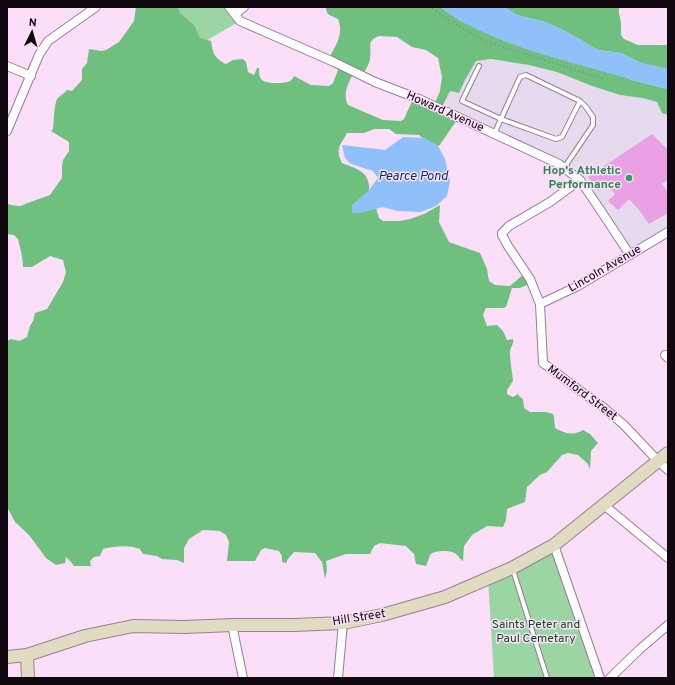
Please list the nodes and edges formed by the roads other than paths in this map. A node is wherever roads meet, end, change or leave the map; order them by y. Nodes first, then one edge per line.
1 (96, 7) edge
2 (229, 7) edge
3 (244, 7) edge
4 (235, 14) junction
5 (7, 66) edge
6 (479, 66) dead end
7 (31, 76) junction
8 (580, 101) junction
9 (501, 119) junction
10 (7, 130) edge
11 (494, 134) junction
12 (564, 168) junction
13 (580, 180) junction
14 (668, 232) edge
15 (630, 255) junction
16 (540, 304) junction
17 (668, 453) edge
18 (658, 461) junction
19 (668, 470) edge
20 (604, 504) junction
21 (554, 545) junction
22 (668, 558) edge
23 (512, 568) junction
24 (343, 623) junction
25 (232, 625) junction
26 (668, 625) edge
27 (8, 654) edge
28 (27, 655) junction
29 (28, 678) edge
30 (243, 678) edge
31 (338, 678) edge
32 (547, 678) edge
33 (600, 678) edge
34 (610, 678) edge

1 - 7 street
2 - 4 street, Howard Avenue
3 - 4 street
4 - 11 street, Howard Avenue
5 - 7 street
6 - 9 lane
7 - 10 street
8 - 9 lane
8 - 9 lane
8 - 12 lane
9 - 11 lane
11 - 12 street, Howard Avenue
12 - 13 street, Howard Avenue
13 - 15 street, Howard Avenue
13 - 16 street, Mumford Street
14 - 15 street, Lincoln Avenue
15 - 16 street, Lincoln Avenue
16 - 18 street, Mumford Street
17 - 18 street, Hill Street
18 - 19 street, Mumford Street
18 - 20 street, Hill Street
20 - 21 street, Hill Street
20 - 22 street
21 - 23 street, Hill Street
21 - 33 street
23 - 24 street, Hill Street
23 - 32 lane
24 - 25 street, Hill Street
24 - 31 street
25 - 28 street, Hill Street
25 - 30 street
26 - 34 street
27 - 28 street, Hill Street
28 - 29 street

